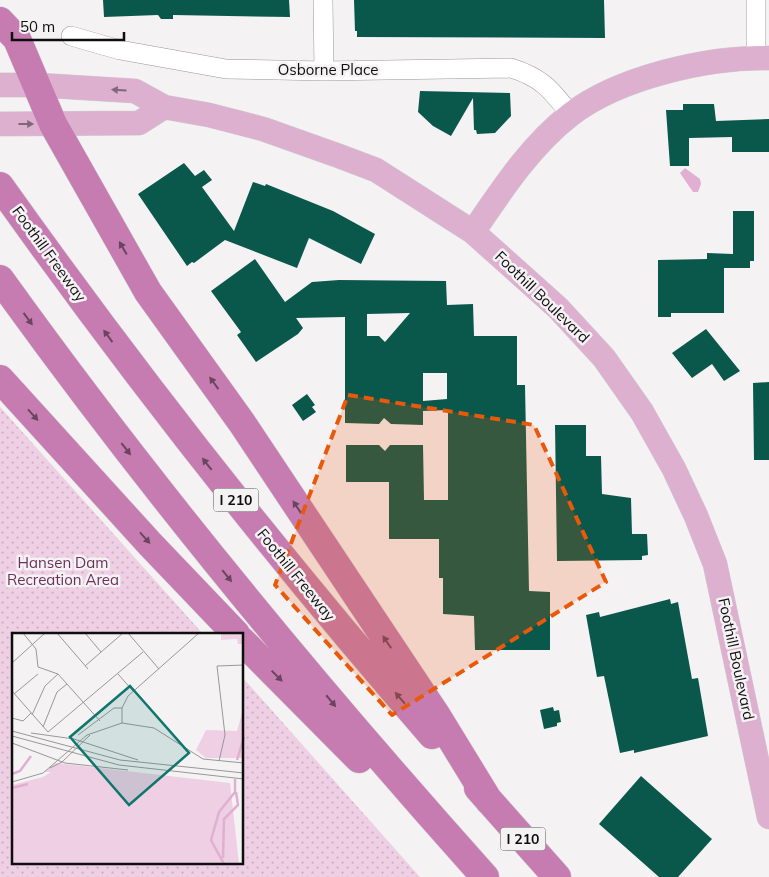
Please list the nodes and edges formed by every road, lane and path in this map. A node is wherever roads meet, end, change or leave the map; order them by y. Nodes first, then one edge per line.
1 (323, 0) edge
2 (756, 0) edge
3 (0, 20) edge
4 (71, 36) dead end
5 (762, 58) edge
6 (324, 71) junction
7 (0, 85) edge
8 (37, 85) junction
9 (164, 106) junction
10 (571, 115) junction
11 (0, 124) edge
12 (52, 124) junction
13 (0, 186) edge
14 (473, 232) junction
15 (0, 279) edge
16 (0, 379) edge
17 (235, 633) edge
18 (244, 643) edge
19 (489, 801) junction
20 (769, 817) edge
21 (475, 877) edge
22 (485, 877) edge
23 (557, 877) edge

1 - 6 street
2 - 5 street
3 - 8 highway
4 - 6 street, Osborne Place
5 - 10 main road
6 - 10 street, Osborne Place
7 - 8 main road, Foothill Boulevard
9 -> 8 main road, Foothill Boulevard
8 - 12 highway
9 - 12 main road
9 - 14 main road, Foothill Boulevard
10 - 14 main road
11 -> 12 main road
19 -> 12 highway
19 -> 13 highway, Foothill Freeway / I 210
14 - 20 main road, Foothill Boulevard
15 -> 22 highway
16 -> 17 highway
18 -> 21 highway
19 - 23 highway, Foothill Freeway / I 210

